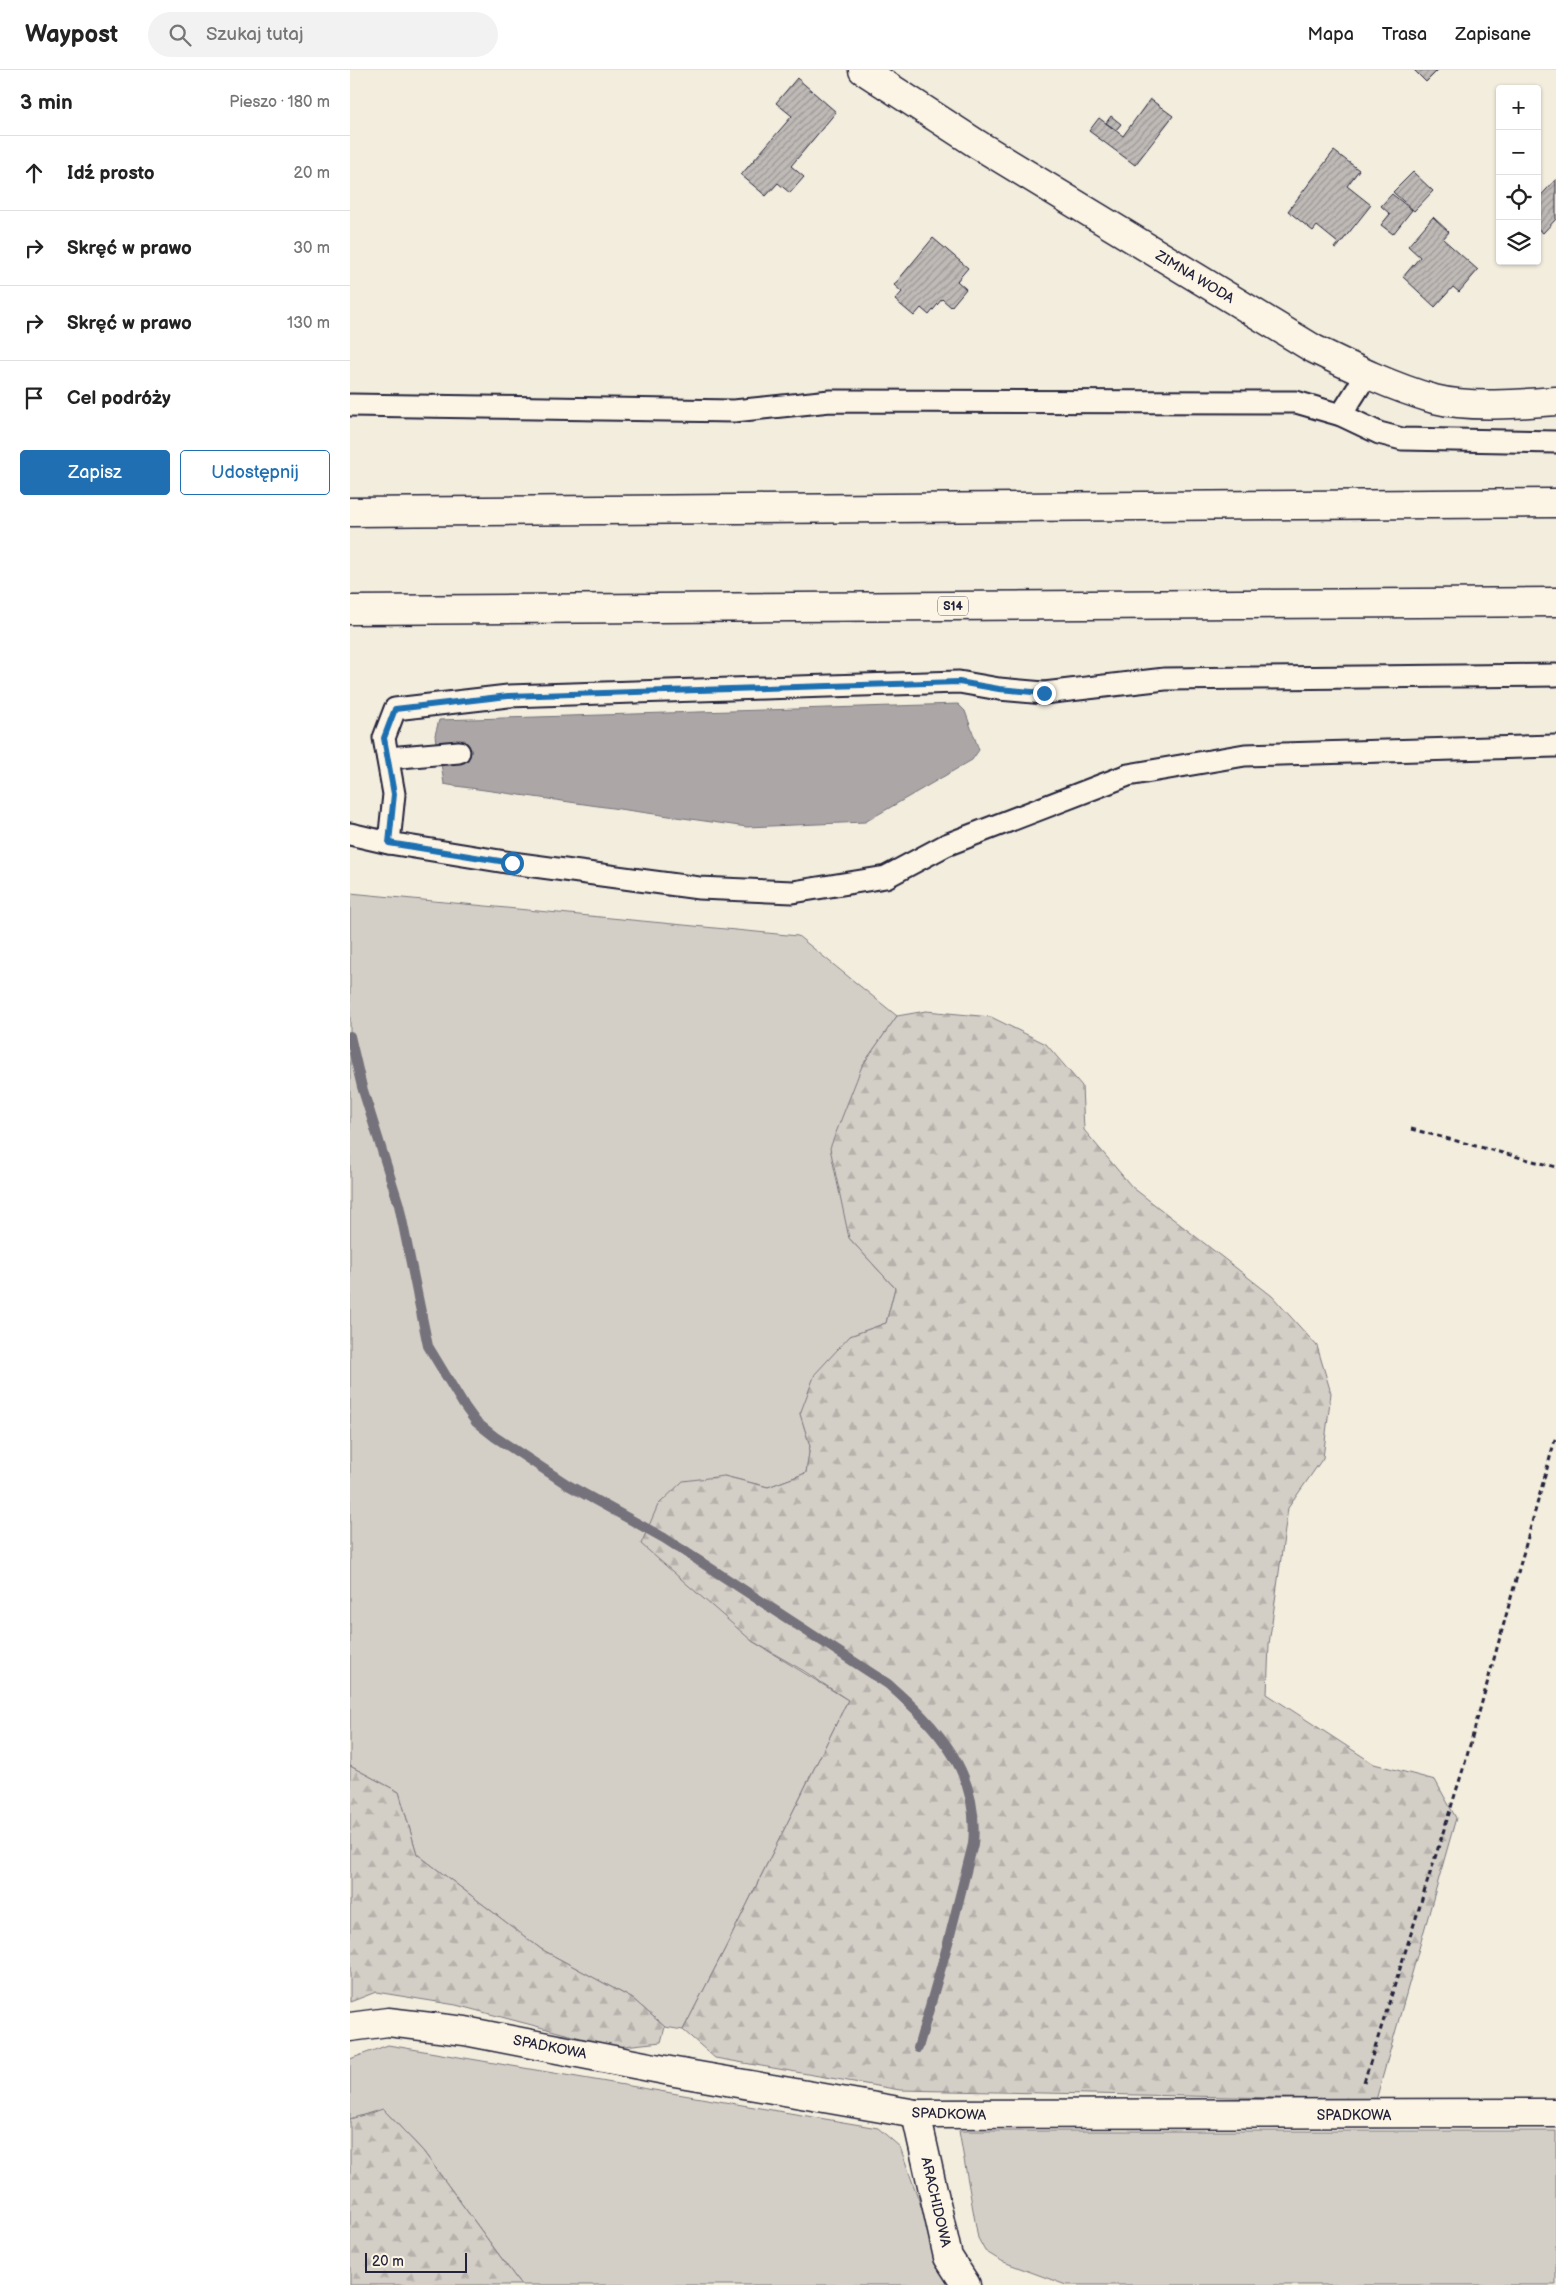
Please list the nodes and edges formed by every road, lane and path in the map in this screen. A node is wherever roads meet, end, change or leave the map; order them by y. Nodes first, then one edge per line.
1 (863, 70) edge
2 (1367, 374) junction
3 (1556, 400) edge
4 (350, 405) edge
5 (1341, 415) junction
6 (1556, 442) edge
7 (1556, 503) edge
8 (350, 512) edge
9 (1556, 602) edge
10 (350, 610) edge
11 (1556, 675) edge
12 (1556, 746) edge
13 (459, 752) dead end
14 (388, 758) junction
15 (350, 834) edge
16 (389, 843) junction
17 (1411, 1129) dead end
18 (1556, 1167) edge
19 (1556, 1436) edge
20 (350, 2027) edge
21 (1556, 2113) edge
22 (916, 2114) junction
23 (1353, 2114) junction
24 (966, 2285) edge

1 - 2 main road, ZIMNA WODA
2 - 3 main road, ZIMNA WODA
2 - 5 lane
4 - 5 lane
5 - 6 lane
7 - 8 main road
9 - 10 main road, S14
11 - 14 lane
12 - 16 lane
13 - 14 lane
14 - 16 lane
15 - 16 lane
17 - 18 path
19 - 23 path
20 - 22 main road, SPADKOWA
21 - 23 main road, SPADKOWA
22 - 23 main road, SPADKOWA
22 - 24 main road, ARACHIDOWA

